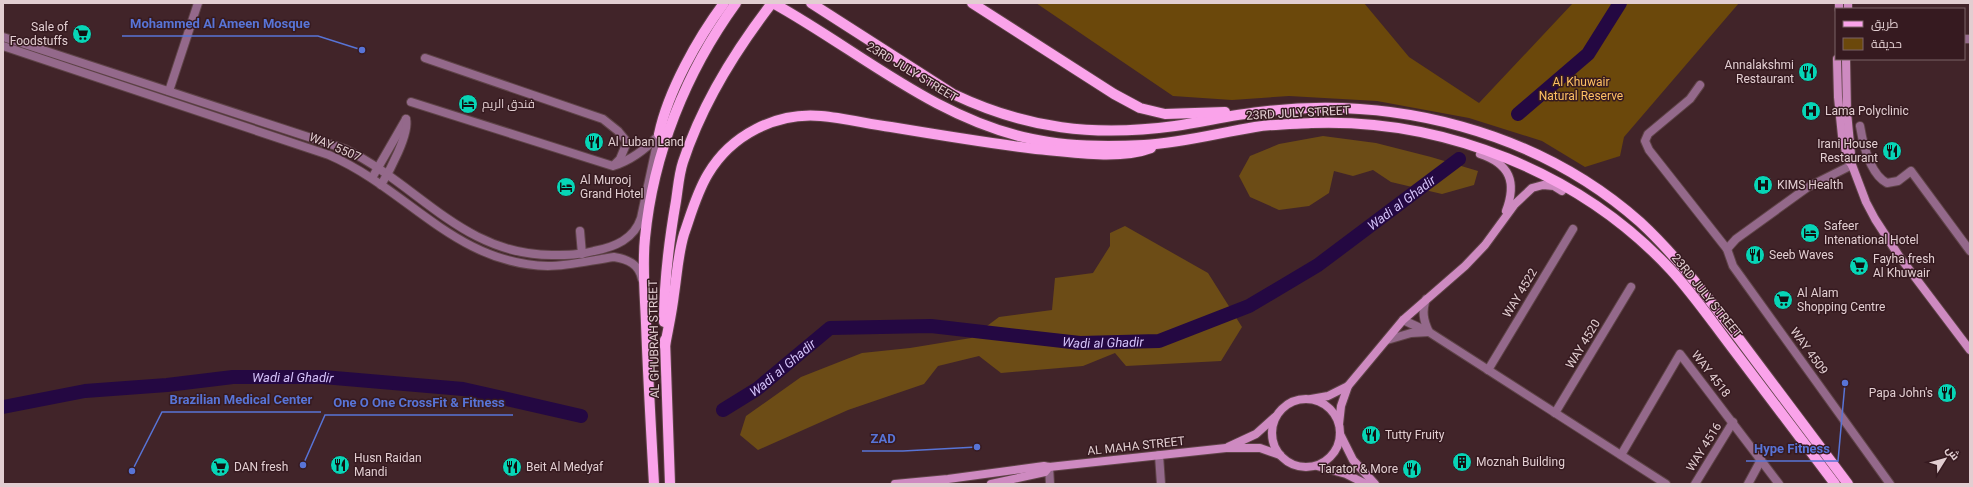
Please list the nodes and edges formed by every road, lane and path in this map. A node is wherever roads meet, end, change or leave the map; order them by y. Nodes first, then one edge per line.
1 (198, 3) edge
2 (736, 3) edge
3 (773, 3) edge
4 (811, 3) edge
5 (972, 3) edge
6 (725, 8) edge
7 (3, 37) edge
8 (3, 46) edge
9 (425, 58) dead end
10 (1837, 60) edge
11 (1846, 60) edge
12 (1700, 85) dead end
13 (169, 91) junction
14 (411, 102) dead end
15 (1259, 112) junction
16 (1860, 126) dead end
17 (1424, 133) junction
18 (660, 134) junction
19 (1166, 143) junction
20 (613, 166) junction
21 (1852, 166) junction
22 (379, 167) junction
23 (388, 174) junction
24 (372, 178) junction
25 (381, 185) junction
26 (1503, 219) junction
27 (1573, 229) dead end
28 (580, 231) dead end
29 (1640, 241) junction
30 (1727, 249) junction
31 (1970, 251) edge
32 (582, 254) junction
33 (1631, 287) dead end
34 (645, 296) junction
35 (1426, 299) junction
36 (1403, 320) junction
37 (1428, 332) junction
38 (1387, 340) junction
39 (665, 346) junction
40 (1970, 350) edge
41 (1488, 370) junction
42 (1348, 386) junction
43 (1311, 400) junction
44 (1555, 413) junction
45 (1277, 415) junction
46 (1733, 422) junction
47 (1339, 425) junction
48 (1340, 434) junction
49 (1226, 448) junction
50 (1159, 455) junction
51 (1280, 455) junction
52 (1621, 455) junction
53 (1761, 460) junction
54 (1317, 466) junction
55 (1049, 468) junction
56 (654, 484) edge
57 (670, 484) edge
58 (895, 484) edge
59 (991, 484) edge
60 (1050, 484) edge
61 (1161, 484) edge
62 (1366, 484) edge
63 (1375, 484) edge
64 (1666, 484) edge
65 (1695, 484) edge
66 (1748, 484) edge
67 (1779, 484) edge
68 (1835, 484) edge
69 (1848, 484) edge
70 (1890, 484) edge

1 - 13 street
2 - 6 main road, AL GHUBRAH STREET
3 - 19 main road, 23RD JULY STREET
3 - 39 main road, AL GHUBRAH STREET
4 - 15 main road, 23RD JULY STREET
5 - 15 main road
6 - 18 main road
6 - 34 main road, AL GHUBRAH STREET
7 - 13 street, WAY 5507
8 - 24 street, WAY 5507
9 - 20 street
10 - 21 street
11 - 21 street
12 - 30 street, WAY 4509
13 - 22 street, WAY 5507
14 - 20 street
15 - 69 main road, 23RD JULY STREET
16 - 31 street
17 - 19 main road, 23RD JULY STREET
17 - 26 street
17 - 29 main road, 23RD JULY STREET
18 - 20 street
18 - 32 street, WAY 5507
19 - 39 main road
21 - 30 street
21 - 40 street
22 - 23 street, WAY 5507
22 - 23 street
22 - 24 street
23 - 25 street
23 - 32 street, WAY 5507
24 - 25 street, WAY 5507
25 - 34 street, WAY 5507
26 - 29 street
26 - 35 street
27 - 41 street, WAY 4522
28 - 32 street
29 - 68 main road, 23RD JULY STREET
30 - 70 street, WAY 4509
33 - 44 street, WAY 4520
34 - 56 main road, AL GHUBRAH STREET
35 - 36 street
35 - 37 street
36 - 37 street
36 - 38 street
37 - 38 street
37 - 41 street
38 - 42 street
39 - 57 main road, AL GHUBRAH STREET
41 - 44 street
42 - 43 street
42 - 47 street
43 - 45 street
43 - 47 street
44 - 52 street
45 - 49 street, AL MAHA STREET
45 - 51 street
46 - 52 street, WAY 4518
46 - 53 street, WAY 4518
46 - 65 street, WAY 4516
47 - 48 street
48 - 54 street
48 - 63 street
49 - 50 street, AL MAHA STREET
49 - 51 street, AL MAHA STREET
50 - 55 street, AL MAHA STREET
50 - 61 street
51 - 54 street
52 - 64 street
53 - 66 street
53 - 67 street, WAY 4518
54 - 62 street
55 - 58 street, AL MAHA STREET
55 - 59 street, AL MAHA STREET
55 - 60 street

